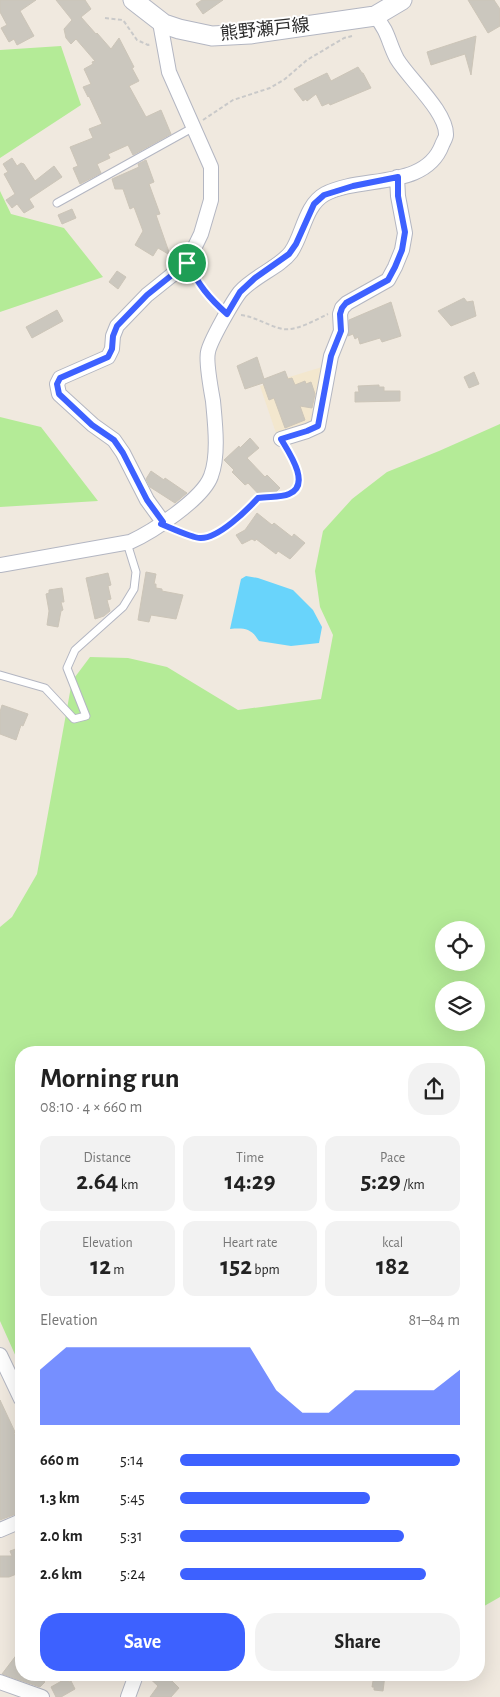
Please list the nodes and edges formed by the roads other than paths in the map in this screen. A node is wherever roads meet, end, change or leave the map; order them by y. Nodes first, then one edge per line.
1 (133, 0) edge
2 (402, 0) edge
3 (375, 16) junction
4 (164, 30) junction
5 (194, 128) junction
6 (398, 177) junction
7 (57, 202) dead end
8 (281, 439) road end
9 (162, 523) junction
10 (127, 542) junction
11 (0, 564) edge
12 (0, 676) edge
13 (0, 1355) edge
14 (15, 1386) edge
15 (15, 1524) edge
16 (0, 1530) edge
17 (134, 1681) edge
18 (0, 1682) edge
19 (42, 1697) edge
20 (128, 1697) edge

1 - 4 main road, 熊野瀬戸線
2 - 3 main road, 熊野瀬戸線
3 - 4 main road, 熊野瀬戸線
3 - 6 street
4 - 5 street
5 - 7 lane
5 - 9 street
6 - 8 street
6 - 9 street
9 - 10 street
10 - 11 street
10 - 12 lane
13 - 14 street
15 - 16 street
17 - 20 street
18 - 19 street

